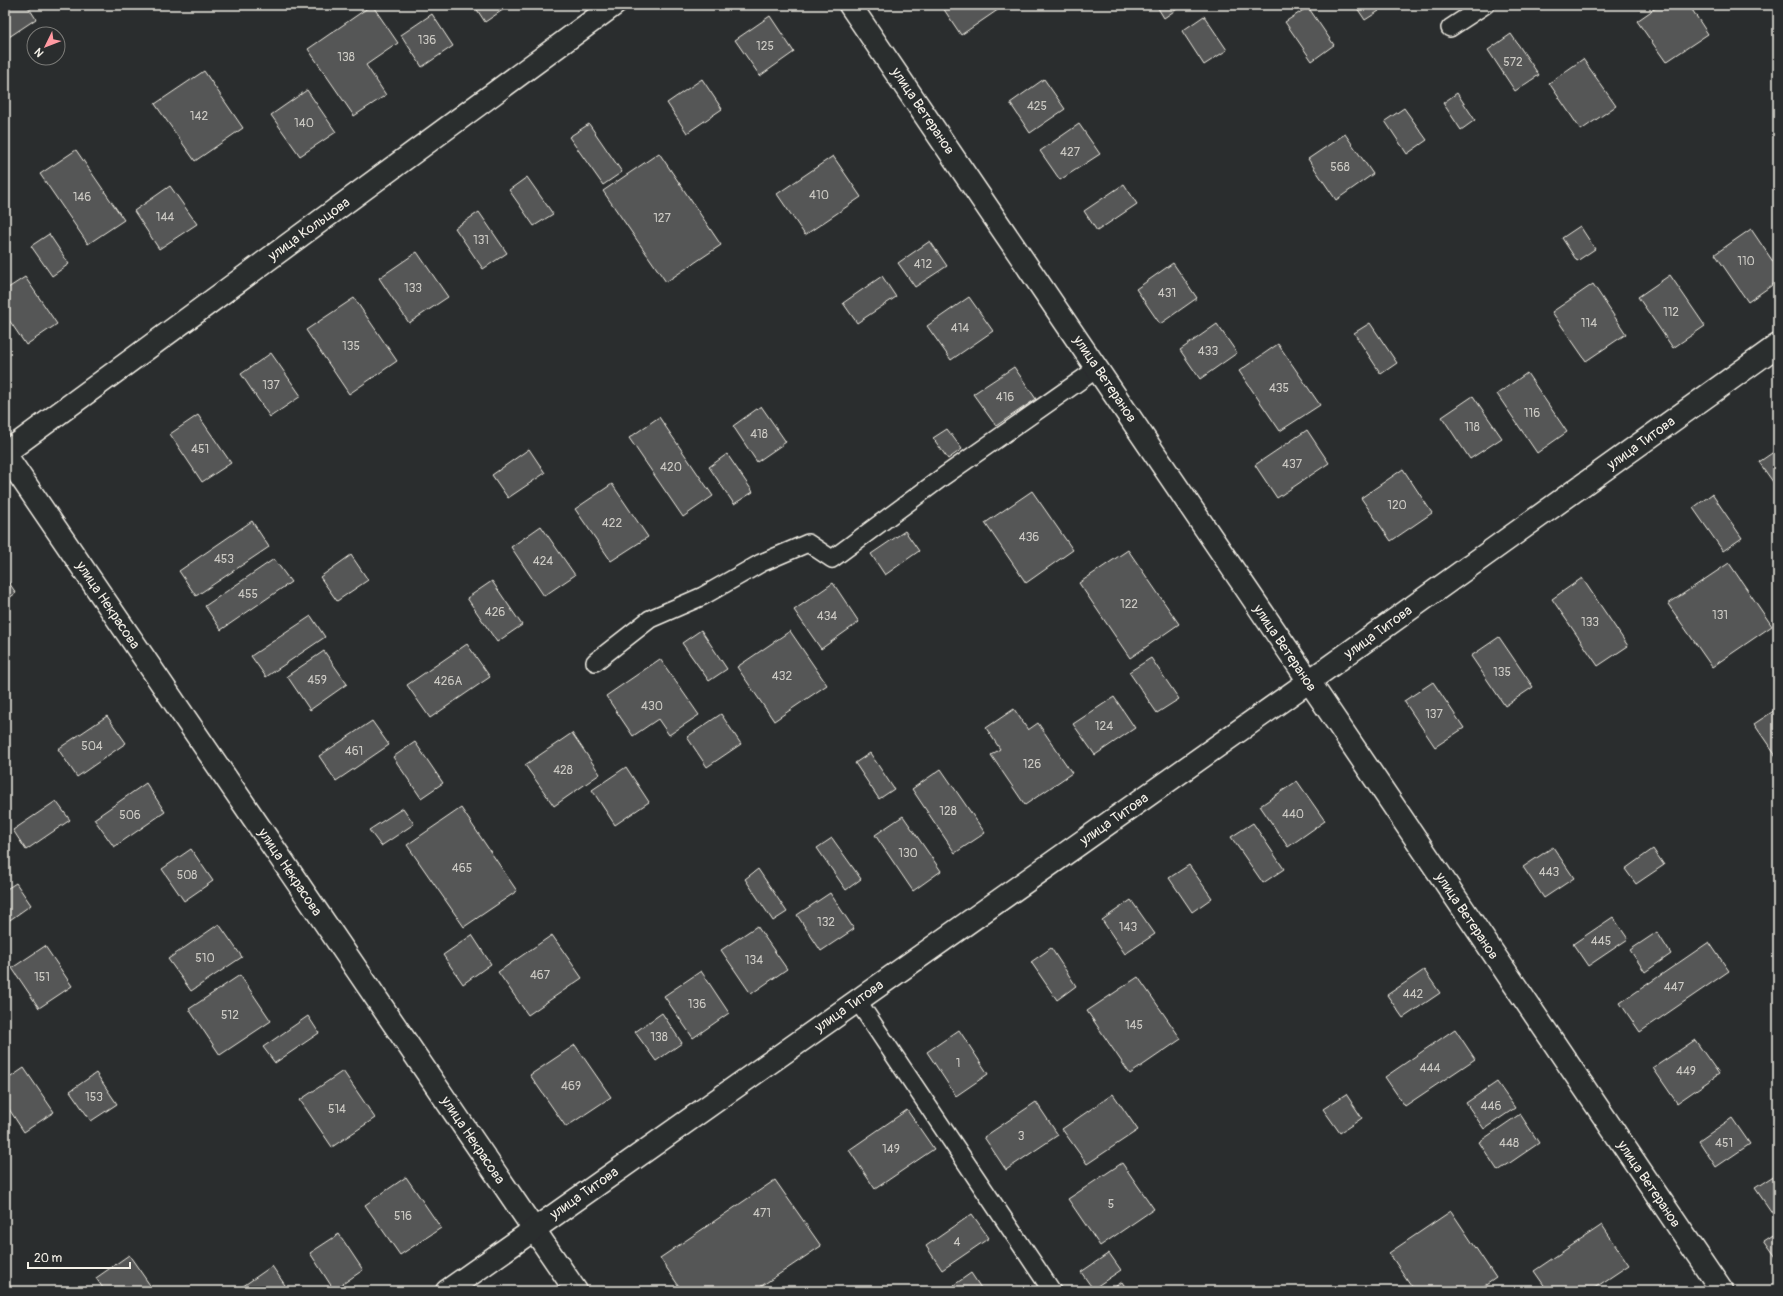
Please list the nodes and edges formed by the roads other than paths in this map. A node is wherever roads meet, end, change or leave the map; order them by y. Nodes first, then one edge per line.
1 (614, 5) edge
2 (850, 5) edge
3 (1484, 5) edge
4 (1450, 28) dead end
5 (1778, 345) edge
6 (1098, 368) junction
7 (5, 454) edge
8 (595, 662) dead end
9 (1308, 682) junction
10 (857, 1000) junction
11 (533, 1229) junction
12 (447, 1291) edge
13 (576, 1291) edge
14 (1052, 1291) edge
15 (1722, 1291) edge

1 - 7 street, улица Кольцова
2 - 6 street, улица Ветеранов
3 - 4 lane
5 - 9 street, улица Титова
6 - 8 lane
6 - 9 street, улица Ветеранов
7 - 11 street, улица Некрасова
9 - 10 street, улица Титова
9 - 15 street, улица Ветеранов
10 - 11 street, улица Титова
10 - 14 lane
11 - 12 street, улица Титова
11 - 13 street, улица Некрасова

